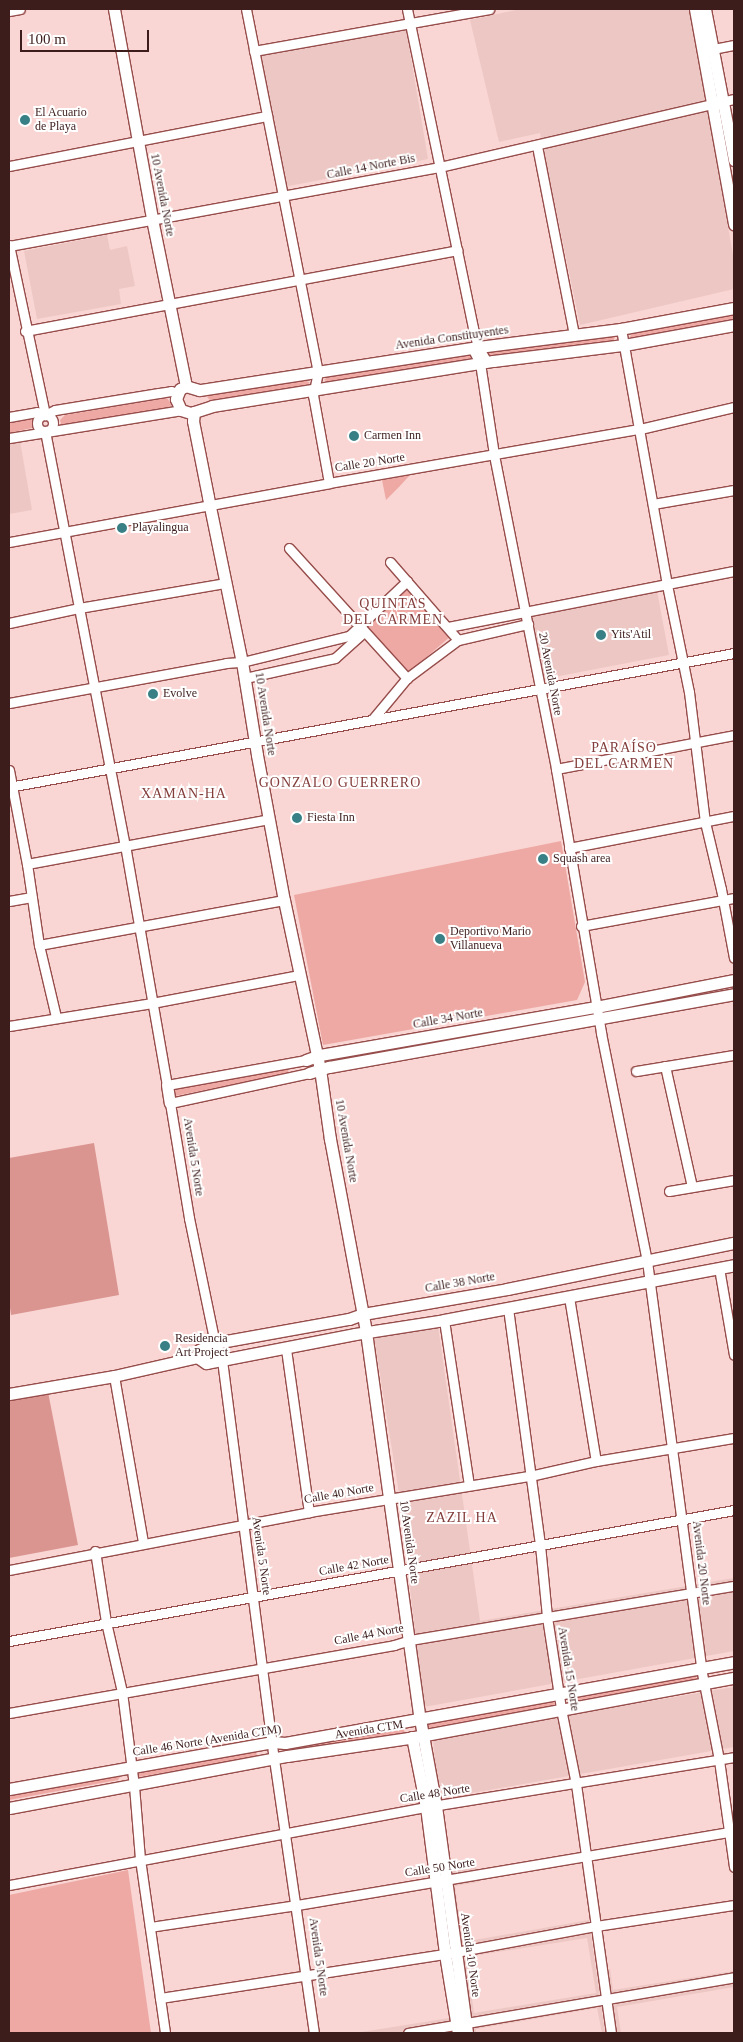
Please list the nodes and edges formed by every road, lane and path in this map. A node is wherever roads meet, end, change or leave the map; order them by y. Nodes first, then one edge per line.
1 (20, 9) edge
2 (114, 9) edge
3 (246, 9) edge
4 (407, 9) edge
5 (489, 9) edge
6 (695, 9) edge
7 (705, 9) edge
8 (9, 11) edge
9 (410, 24) junction
10 (734, 45) edge
11 (713, 49) junction
12 (254, 51) junction
13 (723, 101) edge
14 (267, 116) junction
15 (138, 142) junction
16 (537, 146) junction
17 (734, 160) edge
18 (9, 166) edge
19 (439, 167) junction
20 (283, 196) junction
21 (152, 219) junction
22 (734, 224) edge
23 (9, 246) edge
24 (456, 250) junction
25 (300, 279) junction
26 (13, 287) edge
27 (170, 304) junction
28 (734, 308) edge
29 (734, 325) edge
30 (621, 328) junction
31 (26, 331) junction
32 (574, 335) junction
33 (624, 345) junction
34 (475, 348) junction
35 (483, 363) junction
36 (318, 372) junction
37 (181, 390) junction
38 (314, 390) junction
39 (734, 408) edge
40 (181, 410) junction
41 (194, 412) junction
42 (44, 415) junction
43 (9, 416) edge
44 (640, 429) junction
45 (45, 431) junction
46 (9, 438) edge
47 (494, 455) junction
48 (329, 482) junction
49 (734, 490) edge
50 (653, 504) junction
51 (205, 505) junction
52 (64, 532) junction
53 (9, 542) edge
54 (289, 548) dead end
55 (390, 562) dead end
56 (734, 571) edge
57 (407, 581) junction
58 (226, 583) junction
59 (667, 585) junction
60 (79, 608) junction
61 (526, 611) junction
62 (9, 623) edge
63 (528, 624) junction
64 (448, 627) junction
65 (362, 629) junction
66 (458, 640) junction
67 (734, 653) edge
68 (242, 662) junction
69 (683, 662) junction
70 (245, 678) junction
71 (407, 678) junction
72 (94, 689) junction
73 (540, 690) junction
74 (9, 703) edge
75 (372, 720) junction
76 (734, 735) edge
77 (255, 742) junction
78 (694, 742) junction
79 (110, 767) junction
80 (556, 769) junction
81 (9, 770) edge
82 (10, 787) edge
83 (734, 816) edge
84 (269, 819) junction
85 (705, 822) junction
86 (125, 845) junction
87 (569, 848) junction
88 (27, 864) junction
89 (32, 897) junction
90 (734, 898) edge
91 (284, 900) junction
92 (724, 900) junction
93 (9, 902) edge
94 (139, 925) junction
95 (581, 926) junction
96 (39, 945) junction
97 (734, 958) edge
98 (300, 975) junction
99 (734, 980) edge
100 (734, 994) edge
101 (152, 1003) junction
102 (596, 1007) junction
103 (56, 1017) junction
104 (599, 1020) junction
105 (9, 1026) edge
106 (462, 1030) junction
107 (464, 1042) junction
108 (734, 1055) edge
109 (311, 1058) junction
110 (665, 1066) junction
111 (314, 1071) junction
112 (636, 1071) dead end
113 (167, 1085) junction
114 (170, 1103) junction
115 (734, 1180) edge
116 (692, 1187) junction
117 (669, 1191) dead end
118 (734, 1243) edge
119 (648, 1261) junction
120 (734, 1265) edge
121 (719, 1268) junction
122 (648, 1280) junction
123 (507, 1289) junction
124 (569, 1297) junction
125 (508, 1308) junction
126 (363, 1314) junction
127 (444, 1320) junction
128 (366, 1332) junction
129 (215, 1343) junction
130 (286, 1348) junction
131 (734, 1355) edge
132 (197, 1357) junction
133 (222, 1360) junction
134 (114, 1376) junction
135 (9, 1394) edge
136 (734, 1438) edge
137 (673, 1449) junction
138 (596, 1461) junction
139 (530, 1476) junction
140 (468, 1485) junction
141 (384, 1499) junction
142 (734, 1510) edge
143 (309, 1512) junction
144 (683, 1519) junction
145 (243, 1525) junction
146 (143, 1543) junction
147 (540, 1545) junction
148 (96, 1552) junction
149 (9, 1570) edge
150 (399, 1570) junction
151 (734, 1586) edge
152 (692, 1594) junction
153 (253, 1596) junction
154 (548, 1617) junction
155 (106, 1622) junction
156 (410, 1640) junction
157 (9, 1641) edge
158 (734, 1662) edge
159 (263, 1666) junction
160 (701, 1668) junction
161 (734, 1678) edge
162 (704, 1683) junction
163 (122, 1692) junction
164 (560, 1694) junction
165 (561, 1710) junction
166 (9, 1713) edge
167 (414, 1720) junction
168 (417, 1736) junction
169 (279, 1743) junction
170 (287, 1756) junction
171 (734, 1757) edge
172 (274, 1759) junction
173 (720, 1760) junction
174 (132, 1767) junction
175 (576, 1784) junction
176 (134, 1786) junction
177 (9, 1789) edge
178 (431, 1807) junction
179 (9, 1808) edge
180 (731, 1831) edge
181 (286, 1833) junction
182 (586, 1855) junction
183 (140, 1859) junction
184 (734, 1866) edge
185 (441, 1880) junction
186 (9, 1885) edge
187 (297, 1905) junction
188 (734, 1905) edge
189 (596, 1926) junction
190 (150, 1927) junction
191 (450, 1953) junction
192 (307, 1976) junction
193 (734, 1977) edge
194 (160, 1998) junction
195 (606, 1999) junction
196 (462, 2029) edge
197 (165, 2033) edge
198 (314, 2033) edge
199 (408, 2033) edge
200 (611, 2033) edge

1 - 8 street
2 - 15 main road, 10 Avenida Norte
3 - 12 street
4 - 9 street, 20 Avenida Norte
5 - 9 street
6 - 13 main road
7 - 11 main road
9 - 12 street
9 - 19 street, 20 Avenida Norte
10 - 11 street
11 - 13 main road
12 - 14 street
13 - 16 street, Calle 14 Norte Bis
13 - 17 main road
13 - 22 main road
14 - 15 street
14 - 20 street
15 - 18 street
15 - 21 main road, 10 Avenida Norte
16 - 19 street, Calle 14 Norte Bis
16 - 32 street
19 - 20 street, Calle 14 Norte Bis
19 - 24 street, 20 Avenida Norte
20 - 21 street, Calle 14 Norte Bis
20 - 25 street
21 - 23 street, Calle 14 Norte Bis
21 - 27 main road, 10 Avenida Norte
23 - 26 street
24 - 25 street
24 - 34 street, 20 Avenida Norte
25 - 27 street
25 - 36 street
26 - 31 street
27 - 31 street
27 - 37 main road, 10 Avenida Norte
28 - 30 main road, Avenida Constituyentes
29 - 33 main road
30 - 32 main road, Avenida Constituyentes
30 - 33 street
31 - 42 street
32 - 34 main road, Avenida Constituyentes
33 - 35 main road
33 - 44 street
34 - 35 street, 20 Avenida Norte
34 - 36 main road, Avenida Constituyentes
35 - 38 main road
35 - 47 street, 20 Avenida Norte
36 - 37 main road, Avenida Constituyentes
36 - 38 street
37 - 40 main road
37 - 42 street, Avenida Constituyentes
38 - 41 main road
38 - 48 street
39 - 44 street, Calle 20 Norte
40 - 41 main road
40 - 45 street
41 - 51 main road, 10 Avenida Norte
42 - 43 street, Avenida Constituyentes
42 - 45 street
44 - 47 street, Calle 20 Norte
44 - 50 street
45 - 46 street
45 - 52 street
47 - 48 street, Calle 20 Norte
47 - 61 street, 20 Avenida Norte
48 - 51 street, Calle 20 Norte
49 - 50 street
50 - 59 street
51 - 52 street, Calle 20 Norte
51 - 58 main road, 10 Avenida Norte
52 - 53 street, Calle 20 Norte
52 - 60 street
54 - 65 street
55 - 57 street
56 - 59 street
57 - 64 street
57 - 65 street
58 - 60 street
58 - 68 main road, 10 Avenida Norte
59 - 61 street
59 - 69 street
60 - 62 street
60 - 72 street
61 - 63 street, 20 Avenida Norte
61 - 64 street
63 - 66 street
63 - 73 street, 20 Avenida Norte
64 - 66 street
65 - 68 street
65 - 70 street
65 - 71 street
66 - 71 street
67 - 69 street
68 - 70 main road, 10 Avenida Norte
68 - 72 street
69 - 73 street
69 - 78 street
70 - 77 main road, 10 Avenida Norte
71 - 75 street
72 - 74 street
72 - 79 street
73 - 75 street
73 - 80 street, 20 Avenida Norte
75 - 77 street
76 - 78 street
77 - 79 street
77 - 84 main road, 10 Avenida Norte
78 - 80 street
78 - 85 street
79 - 82 street
79 - 86 street
80 - 87 street, 20 Avenida Norte
81 - 82 street
82 - 88 street
83 - 85 street
84 - 86 street
84 - 91 main road, 10 Avenida Norte
85 - 87 street
85 - 92 street
86 - 88 street
86 - 94 street
87 - 95 street, 20 Avenida Norte
88 - 89 street
89 - 93 street
89 - 96 street
90 - 92 street
91 - 94 street
91 - 98 main road, 10 Avenida Norte
92 - 95 street
92 - 97 street
94 - 96 street
94 - 101 street
95 - 102 street, 20 Avenida Norte
96 - 103 street
98 - 101 street
98 - 109 main road, 10 Avenida Norte
99 - 102 main road, Calle 34 Norte
100 - 104 main road, Calle 34 Norte
101 - 103 street
101 - 113 street
102 - 104 street
102 - 106 main road, Calle 34 Norte
103 - 105 street
104 - 107 main road, Calle 34 Norte
104 - 119 street
106 - 107 main road
106 - 109 main road, Calle 34 Norte
107 - 111 main road, Calle 34 Norte
108 - 110 street
109 - 111 main road, 10 Avenida Norte
109 - 113 street, Calle 34 Norte
110 - 112 street
110 - 116 street
111 - 114 street, Calle 34 Norte
111 - 126 main road, 10 Avenida Norte
113 - 114 main road, Avenida 5 Norte
114 - 129 street, Avenida 5 Norte
115 - 116 street
116 - 117 street
118 - 119 main road, Calle 38 Norte
119 - 122 street, Avenida 20 Norte
119 - 123 main road, Calle 38 Norte
120 - 121 main road, Calle 38 Norte
121 - 122 main road, Calle 38 Norte
121 - 131 street
122 - 124 main road, Calle 38 Norte
122 - 137 street, Avenida 20 Norte
123 - 125 main road
123 - 126 main road, Calle 38 Norte
124 - 125 main road, Calle 38 Norte
124 - 138 street
125 - 127 main road, Calle 38 Norte
125 - 139 street, Avenida 15 Norte
126 - 128 main road, 10 Avenida Norte
126 - 129 main road, Calle 38 Norte
127 - 128 main road, Calle 38 Norte
127 - 140 street
128 - 130 main road, Calle 38 Norte
128 - 141 main road, 10 Avenida Norte
129 - 132 main road, Calle 38 Norte
129 - 133 street, Avenida 5 Norte
130 - 133 main road, Calle 38 Norte
130 - 143 street
132 - 133 main road, Calle 38 Norte
132 - 134 main road, Calle 38 Norte
133 - 145 street, Avenida 5 Norte
134 - 135 main road, Calle 38 Norte
134 - 146 street
136 - 137 street, Calle 40 Norte
137 - 138 street, Calle 40 Norte
137 - 144 street, Avenida 20 Norte
138 - 139 street, Calle 40 Norte
139 - 140 street, Calle 40 Norte
139 - 147 street, Avenida 15 Norte
140 - 141 street, Calle 40 Norte
141 - 143 street, Calle 40 Norte
141 - 150 main road, 10 Avenida Norte
142 - 144 street, Calle 42 Norte
143 - 145 street, Calle 40 Norte
144 - 147 street, Calle 42 Norte
144 - 152 street, Avenida 20 Norte
145 - 146 street, Calle 40 Norte
145 - 153 street, Avenida 5 Norte
146 - 148 street, Calle 40 Norte
147 - 150 street, Calle 42 Norte
147 - 154 street, Avenida 15 Norte
148 - 149 street, Calle 40 Norte
148 - 155 street
150 - 153 street, Calle 42 Norte
150 - 156 main road, 10 Avenida Norte
151 - 152 street, Calle 44 Norte
152 - 154 street, Calle 44 Norte
152 - 160 street, Avenida 20 Norte
153 - 155 street, Calle 42 Norte
153 - 159 street, Avenida 5 Norte
154 - 156 street, Calle 44 Norte
154 - 164 street, Avenida 15 Norte
155 - 157 street, Calle 42 Norte
155 - 163 street
156 - 159 street, Calle 44 Norte
156 - 167 main road, 10 Avenida Norte
158 - 160 main road, Avenida CTM
159 - 163 street, Calle 44 Norte
159 - 169 street, Avenida 5 Norte
160 - 162 street, Avenida 20 Norte
160 - 164 main road, Avenida CTM
161 - 162 main road, Avenida CTM
162 - 165 main road, Avenida CTM
162 - 173 street, Avenida 20 Norte
163 - 166 street, Calle 44 Norte
163 - 174 street
164 - 165 street, Avenida 15 Norte
164 - 167 main road, Avenida CTM
165 - 168 main road, Avenida CTM
165 - 175 street, Avenida 15 Norte
167 - 168 main road, 10 Avenida Norte
167 - 169 main road, Calle 46 Norte (Avenida CTM)
168 - 170 main road, Avenida CTM
168 - 178 main road, 10 Avenida Norte
169 - 170 main road
169 - 172 street, Avenida 5 Norte
169 - 174 main road, Calle 46 Norte (Avenida CTM)
170 - 172 main road, Avenida CTM
171 - 173 street, Calle 48 Norte
172 - 176 main road, Avenida CTM
172 - 181 street, Avenida 5 Norte
173 - 175 street, Calle 48 Norte
173 - 180 street, Avenida 20 Norte
174 - 176 street
174 - 177 main road, Calle 46 Norte (Avenida CTM)
175 - 178 street, Calle 48 Norte
175 - 182 street, Avenida 15 Norte
176 - 179 main road, Avenida CTM
176 - 183 street
178 - 181 street, Calle 48 Norte
178 - 185 main road, 10 Avenida Norte
180 - 182 street, Calle 50 Norte
180 - 184 street, Avenida 20 Norte
181 - 183 street, Calle 48 Norte
181 - 187 street, Avenida 5 Norte
182 - 185 street, Calle 50 Norte
182 - 189 street, Avenida 15 Norte
183 - 186 street, Calle 48 Norte
183 - 190 street
185 - 187 street, Calle 50 Norte
185 - 191 main road, Avenida 10 Norte
187 - 190 street, Calle 50 Norte
187 - 192 street, Avenida 5 Norte
188 - 189 street
189 - 191 street
189 - 195 street, Avenida 15 Norte
190 - 194 street
191 - 192 street
191 - 196 main road, Avenida 10 Norte
192 - 194 street
192 - 198 street, Avenida 5 Norte
193 - 195 street
194 - 197 street
195 - 196 street
195 - 200 street, Avenida 15 Norte
196 - 199 street

